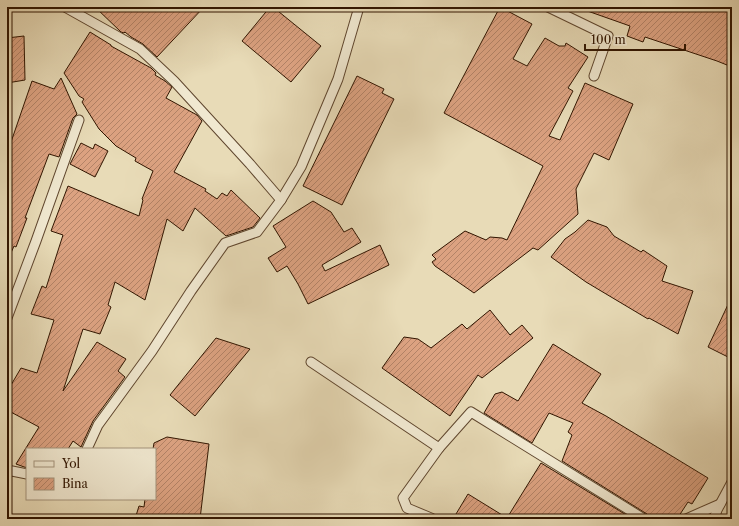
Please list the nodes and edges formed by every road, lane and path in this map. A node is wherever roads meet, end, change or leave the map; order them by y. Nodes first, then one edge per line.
1 (65, 7) edge
2 (359, 7) edge
3 (548, 7) edge
4 (594, 76) dead end
5 (79, 120) dead end
6 (282, 200) junction
7 (7, 318) edge
8 (311, 362) dead end
9 (87, 448) edge
10 (439, 448) junction
11 (7, 470) edge
12 (26, 474) edge
13 (732, 482) edge
14 (720, 504) junction
15 (431, 519) edge
16 (644, 519) edge
17 (686, 519) edge
18 (714, 519) edge

1 - 6 street
2 - 6 street
3 - 4 street
5 - 7 street
6 - 9 street
8 - 10 street
10 - 15 street
10 - 16 street
11 - 12 street
13 - 14 street
14 - 17 street
14 - 18 street

